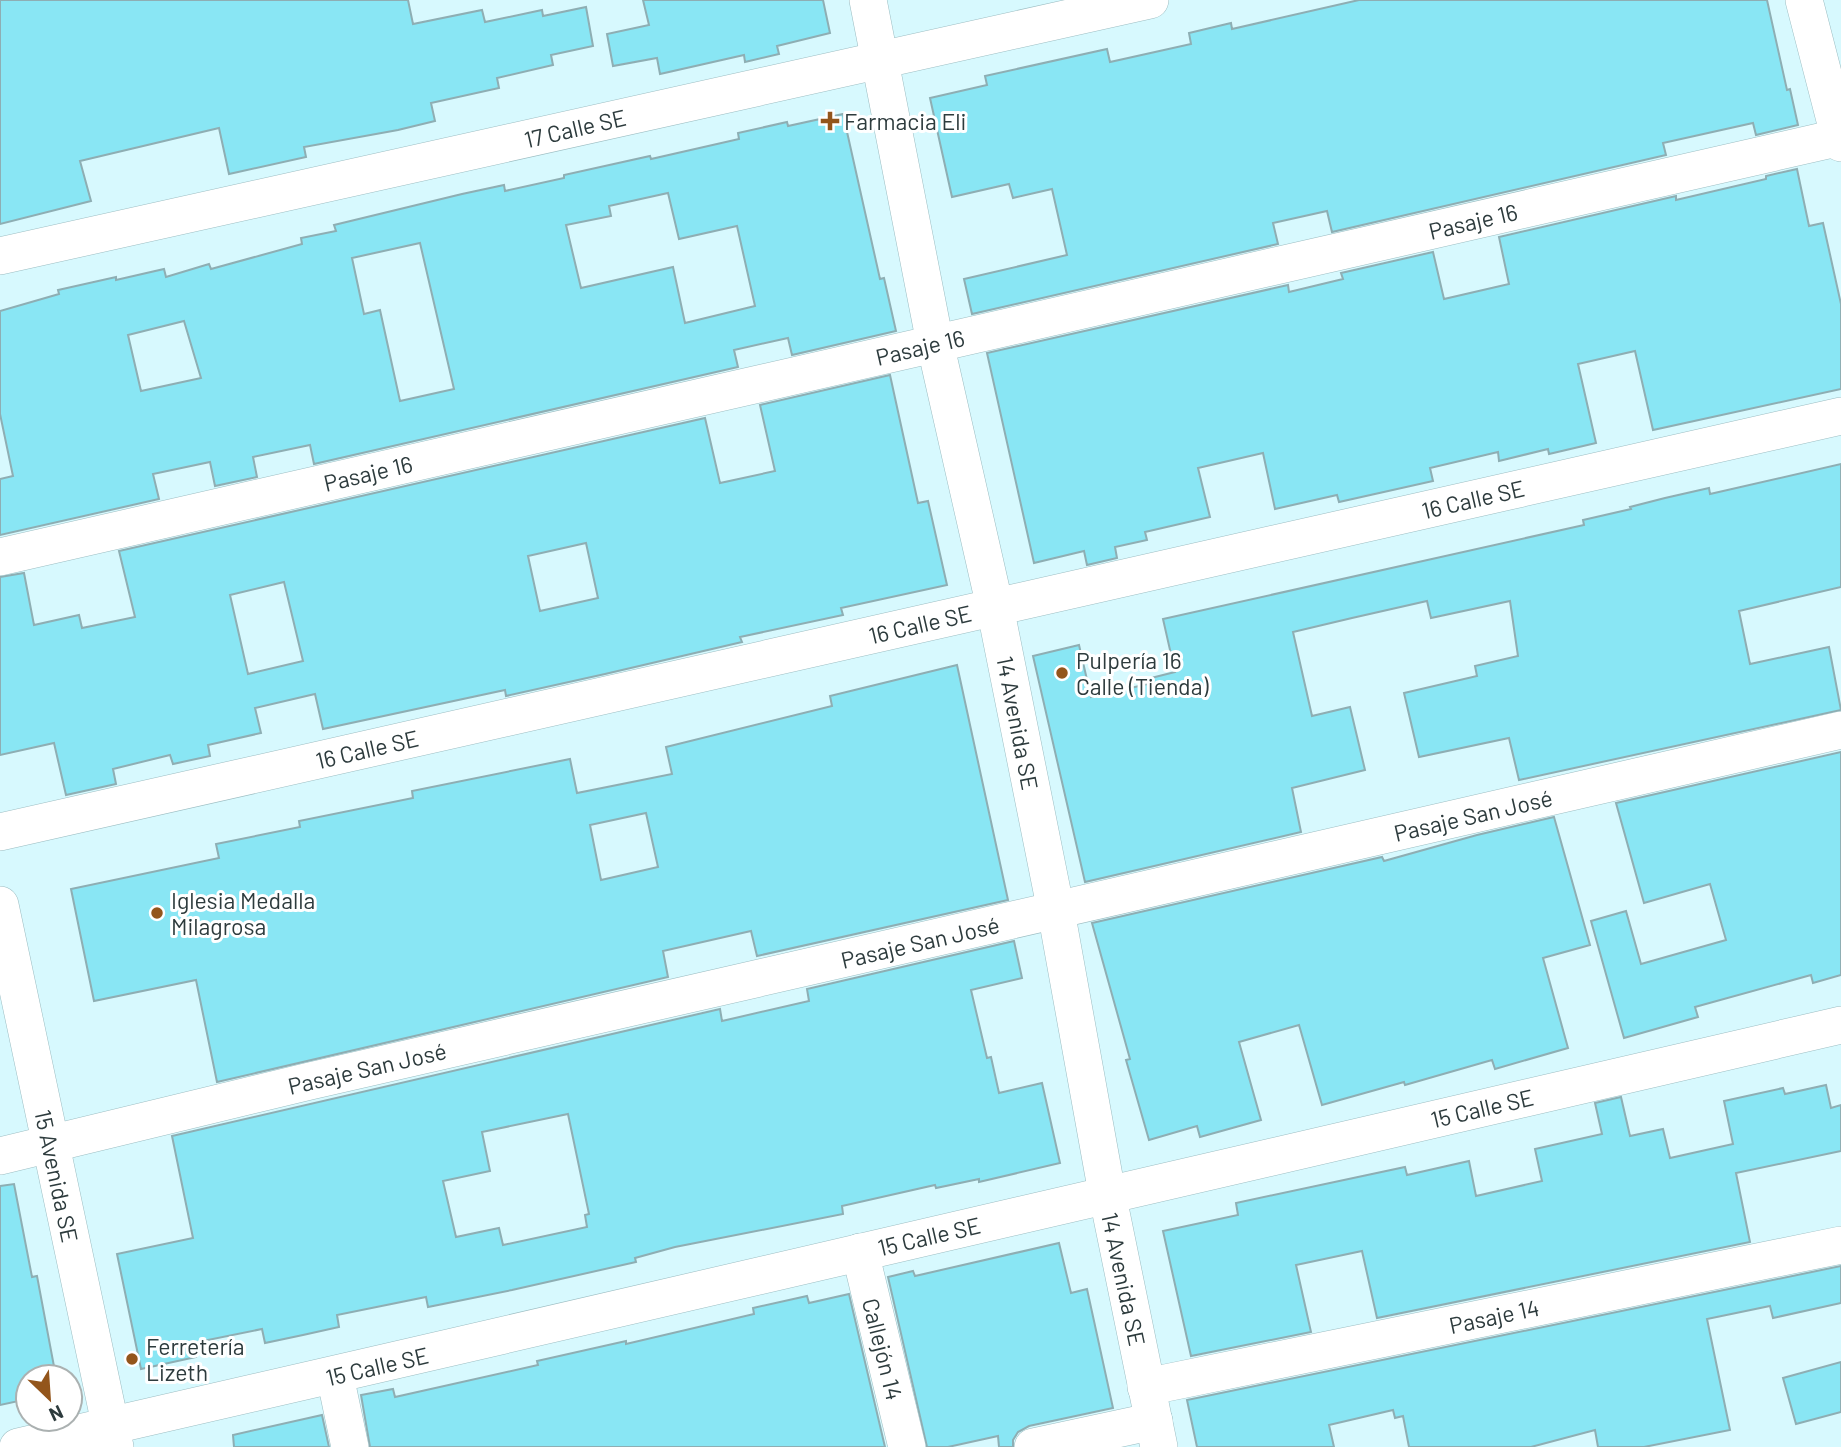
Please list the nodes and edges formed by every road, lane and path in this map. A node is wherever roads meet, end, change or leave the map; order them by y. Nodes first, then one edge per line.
1 (868, 0) edge
2 (1150, 0) edge
3 (1804, 0) edge
4 (880, 60) junction
5 (1841, 139) edge
6 (0, 256) edge
7 (935, 343) junction
8 (1841, 416) edge
9 (0, 557) edge
10 (995, 607) junction
11 (1841, 730) edge
12 (0, 832) edge
13 (0, 905) edge
14 (1055, 911) junction
15 (1841, 1025) edge
16 (50, 1145) junction
17 (0, 1156) edge
18 (1107, 1194) junction
19 (1841, 1245) edge
20 (860, 1252) junction
21 (335, 1376) junction
22 (1153, 1418) edge
23 (113, 1436) edge
24 (18, 1447) edge
25 (350, 1447) edge
26 (907, 1447) edge
27 (1033, 1447) edge

1 - 4 street, 14 Avenida SE
2 - 4 street, 17 Calle SE
3 - 5 street
4 - 6 street, 17 Calle SE
4 - 7 street, 14 Avenida SE
5 - 7 street, Pasaje 16
7 - 9 street, Pasaje 16
7 - 10 street, 14 Avenida SE
8 - 10 street, 16 Calle SE
10 - 12 street, 16 Calle SE
10 - 14 street, 14 Avenida SE
11 - 14 street, Pasaje San José
13 - 16 street, 15 Avenida SE
14 - 16 street, Pasaje San José
14 - 18 street, 14 Avenida SE
15 - 18 street, 15 Calle SE
16 - 17 street, Pasaje San José
16 - 23 street, 15 Avenida SE
18 - 20 street, 15 Calle SE
18 - 22 street, 14 Avenida SE
19 - 22 street, Pasaje 14
20 - 21 street, 15 Calle SE
20 - 26 street, Callejón 14
21 - 23 street, 15 Calle SE
21 - 25 street
22 - 27 street, Pasaje 14
23 - 24 street, 15 Calle SE

